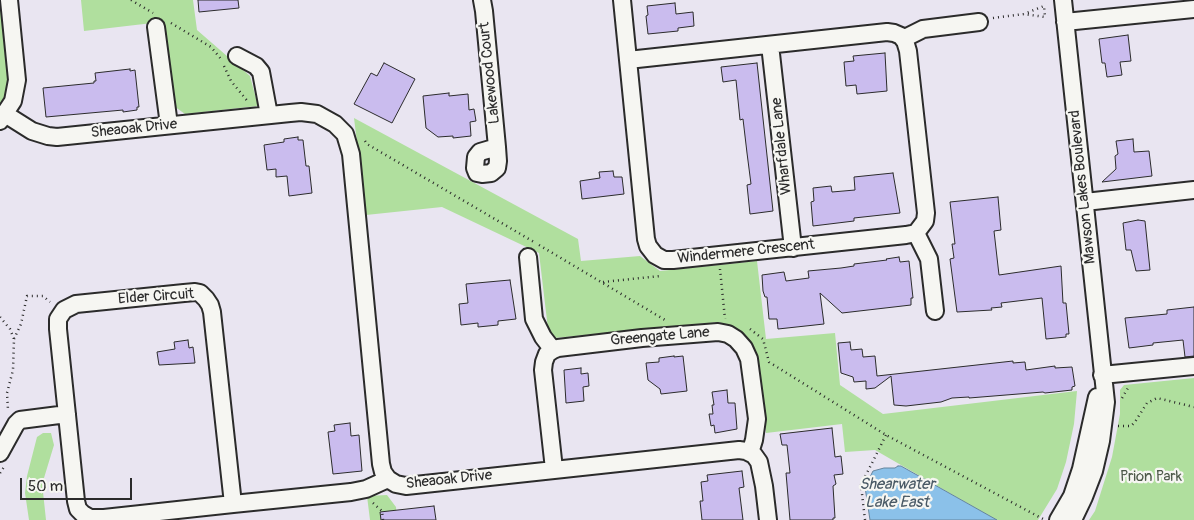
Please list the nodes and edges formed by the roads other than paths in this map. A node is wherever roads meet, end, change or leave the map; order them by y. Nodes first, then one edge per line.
1 (9, 0) edge
2 (482, 0) edge
3 (622, 0) edge
4 (1062, 0) edge
5 (1194, 9) edge
6 (986, 20) road end
7 (160, 21) road end
8 (1065, 22) junction
9 (903, 39) junction
10 (770, 45) junction
11 (237, 56) dead end
12 (628, 60) junction
13 (268, 110) junction
14 (3, 118) edge
15 (169, 125) junction
16 (497, 147) dead end
17 (1194, 190) edge
18 (1085, 202) junction
19 (916, 232) junction
20 (793, 248) junction
21 (528, 257) dead end
22 (935, 312) dead end
23 (552, 350) junction
24 (1194, 366) edge
25 (1102, 375) junction
26 (67, 414) junction
27 (750, 453) junction
28 (2, 460) edge
29 (554, 469) junction
30 (388, 479) junction
31 (233, 504) junction
32 (768, 520) edge
33 (1058, 520) edge
34 (1073, 520) edge

1 - 14 street
2 - 16 street, Lakewood Court
3 - 12 street, Windermere Crescent
4 - 8 street, Mawson Lakes Boulevard
5 - 8 street
6 - 9 street
7 - 15 street
8 - 18 street, Mawson Lakes Boulevard
9 - 10 street
9 - 19 street
10 - 12 street
10 - 20 street, Wharfdale Lane
11 - 13 street
12 - 20 street, Windermere Crescent
13 - 15 street, Sheaoak Drive
13 - 30 street, Sheaoak Drive
14 - 15 street, Sheaoak Drive
17 - 18 street
18 - 25 street, Mawson Lakes Boulevard
19 - 20 street, Windermere Crescent
19 - 22 street
21 - 23 street
23 - 27 street, Greengate Lane
23 - 29 street
24 - 25 street
25 - 33 street, Mawson Lakes Boulevard
25 - 34 street, Mawson Lakes Boulevard
26 - 28 street
26 - 31 street
26 - 31 street, Elder Circuit
27 - 29 street, Sheaoak Drive
27 - 32 street
29 - 30 street, Sheaoak Drive
30 - 31 street

